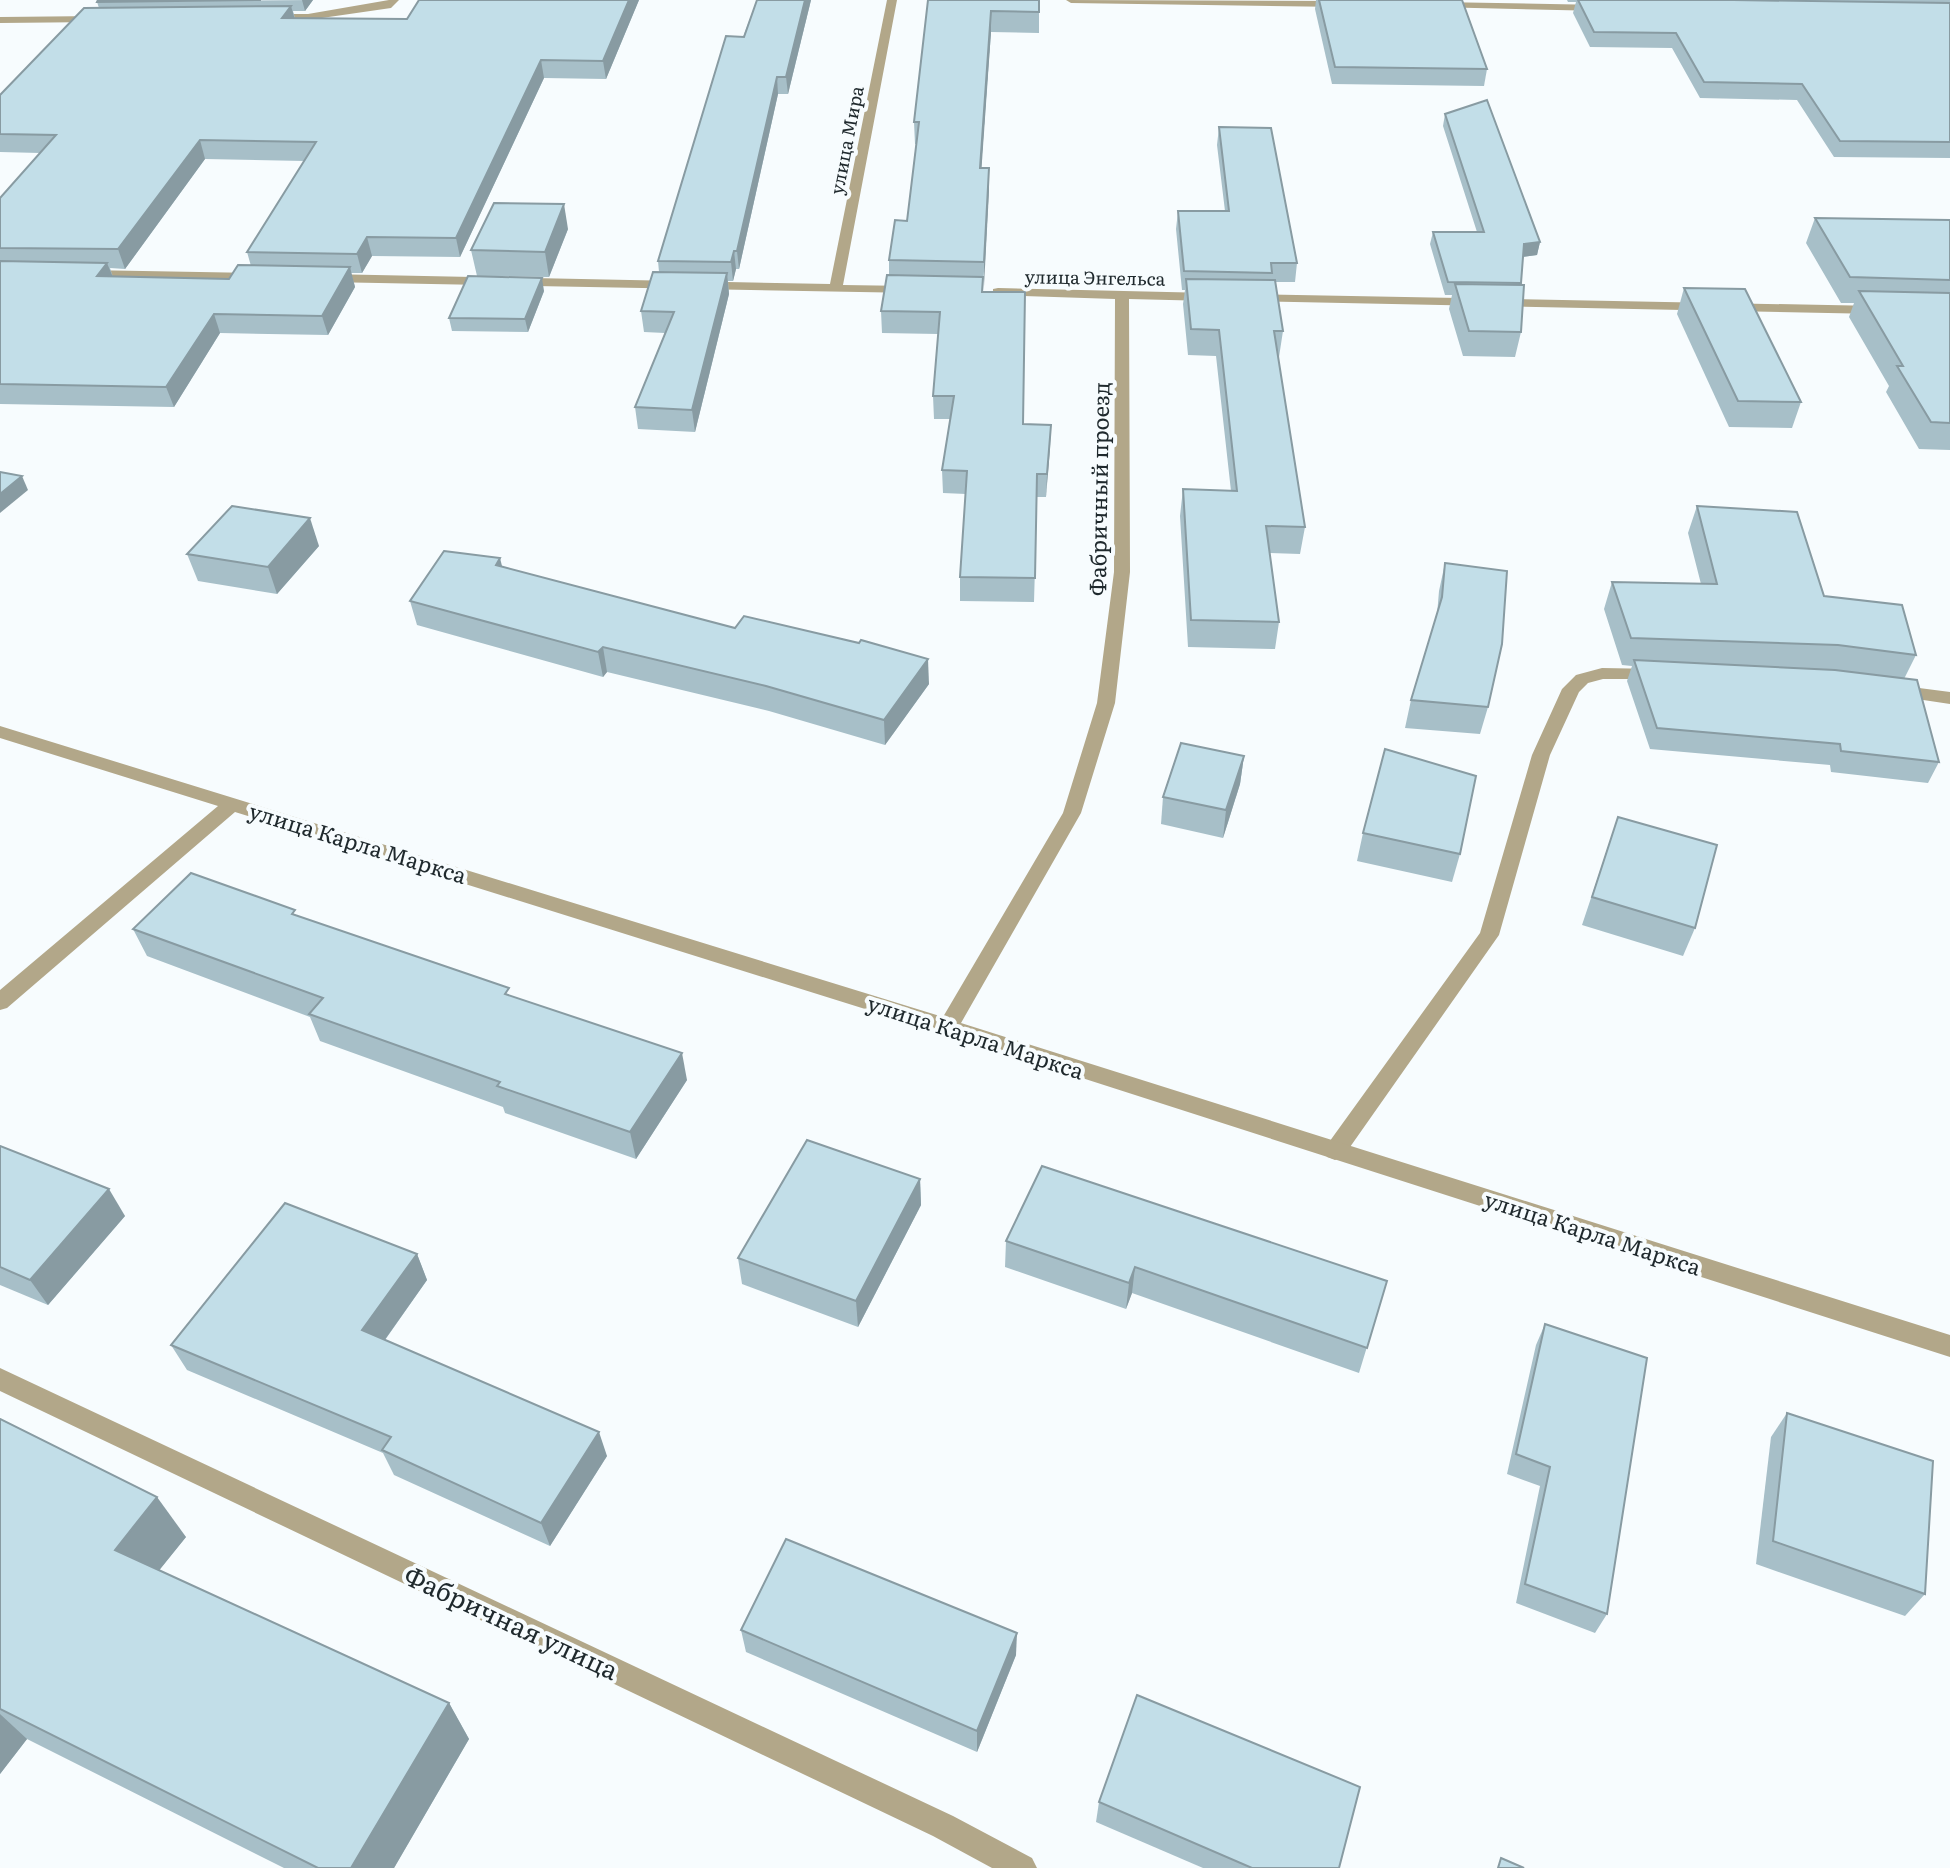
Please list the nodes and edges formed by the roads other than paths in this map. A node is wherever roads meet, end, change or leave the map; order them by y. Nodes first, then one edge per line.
1 (892, 0) edge
2 (1071, 0) edge
3 (392, 2) edge
4 (1359, 4) edge
5 (1423, 5) edge
6 (1614, 8) edge
7 (262, 17) edge
8 (108, 19) edge
9 (0, 20) edge
10 (63, 274) edge
11 (268, 277) edge
12 (315, 278) edge
13 (836, 288) junction
14 (931, 290) edge
15 (979, 292) edge
16 (1122, 296) junction
17 (1218, 297) edge
18 (1234, 298) edge
19 (1886, 310) edge
20 (1672, 675) edge
21 (1872, 688) edge
22 (1950, 698) edge
23 (0, 732) edge
24 (234, 803) junction
25 (0, 1002) edge
26 (948, 1027) junction
27 (1335, 1151) junction
28 (1950, 1346) edge
29 (0, 1379) edge
30 (1022, 1868) edge

1 - 13 street, улица Мира
2 - 4 street
3 - 7 street
5 - 6 street
8 - 9 street
10 - 11 street
12 - 13 street
13 - 14 street
15 - 16 street, улица Энгельса
16 - 17 street, улица Энгельса
16 - 26 street, Фабричный проезд
18 - 19 street
20 - 27 street
21 - 22 street
23 - 24 street, улица Карла Маркса
24 - 25 street
24 - 26 street, улица Карла Маркса
26 - 27 street, улица Карла Маркса
27 - 28 street, улица Карла Маркса
29 - 30 street, Фабричная улица

